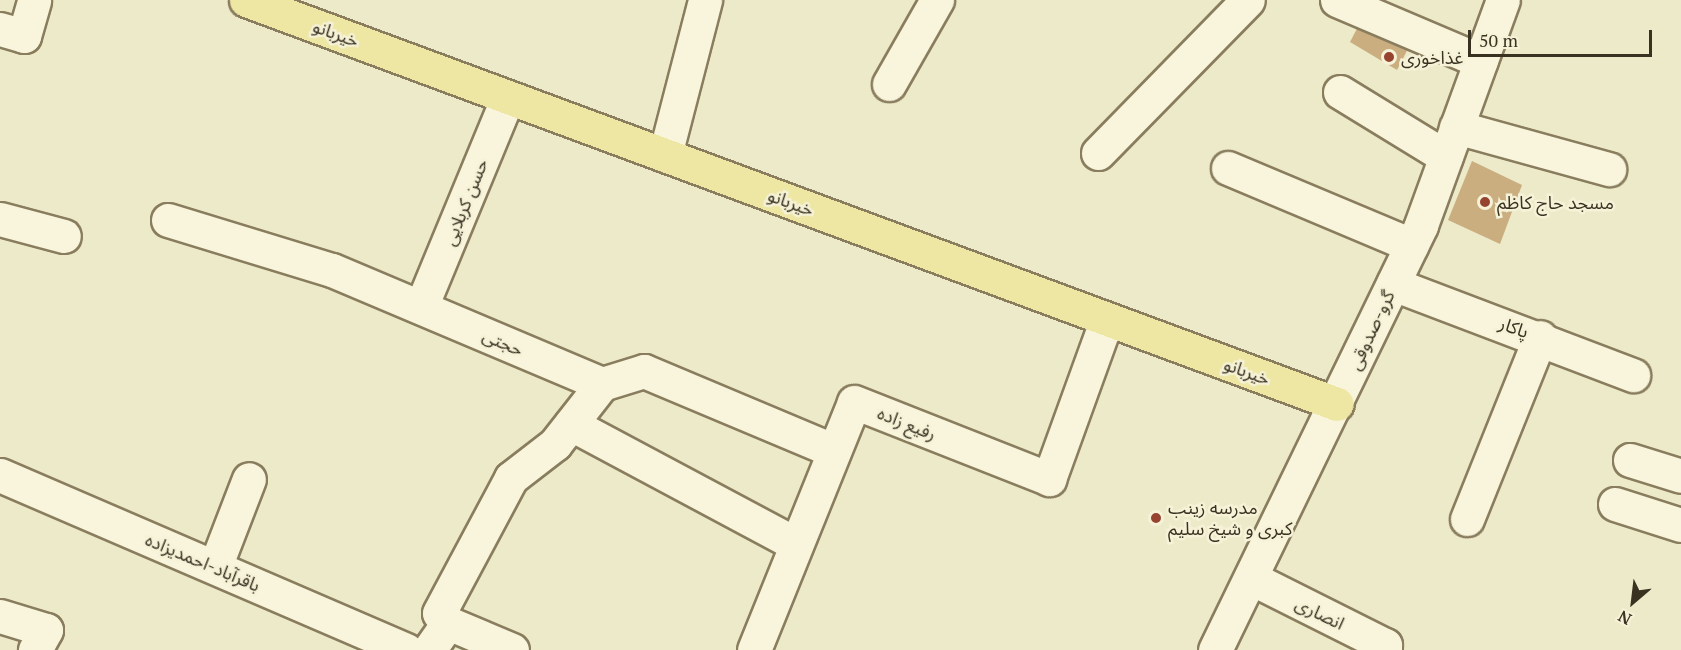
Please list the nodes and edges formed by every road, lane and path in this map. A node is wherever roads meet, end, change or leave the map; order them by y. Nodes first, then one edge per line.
1 (34, 0) edge
2 (246, 0) edge
3 (705, 0) edge
4 (937, 0) edge
5 (1248, 0) edge
6 (1336, 0) edge
7 (1503, 0) edge
8 (0, 29) edge
9 (1481, 61) junction
10 (889, 84) dead end
11 (1340, 92) dead end
12 (508, 97) junction
13 (1451, 142) junction
14 (1098, 153) dead end
15 (665, 155) junction
16 (1228, 168) dead end
17 (1609, 169) dead end
18 (0, 219) edge
19 (168, 220) dead end
20 (63, 236) dead end
21 (1411, 245) junction
22 (1393, 284) junction
23 (421, 308) junction
24 (1107, 319) junction
25 (1540, 337) junction
26 (1633, 375) dead end
27 (602, 384) junction
28 (1337, 404) junction
29 (571, 424) junction
30 (834, 451) junction
31 (1630, 460) dead end
32 (0, 475) edge
33 (1681, 476) edge
34 (249, 479) dead end
35 (1615, 504) dead end
36 (1467, 519) dead end
37 (1681, 525) edge
38 (796, 543) junction
39 (215, 567) junction
40 (1251, 578) junction
41 (0, 616) edge
42 (448, 623) junction
43 (35, 650) edge
44 (406, 650) edge
45 (429, 650) edge
46 (512, 650) edge
47 (754, 650) edge
48 (1215, 650) edge
49 (1385, 650) edge

1 - 8 street
2 - 12 main road, خیربانو
3 - 15 street
4 - 10 street
5 - 14 street
6 - 9 street
7 - 9 street, گرو-صدوقی
9 - 13 street, گرو-صدوقی
11 - 13 street
12 - 15 main road, خیربانو
12 - 23 street, حسن کربلایی
13 - 17 street
13 - 21 street, گرو-صدوقی
15 - 24 main road, خیربانو
16 - 21 street
18 - 20 street
19 - 23 street, حجتی
21 - 22 street, گرو-صدوقی
22 - 25 street, پاکار
22 - 28 street, گرو-صدوقی
23 - 27 street, حجتی
24 - 28 main road, خیربانو
24 - 30 street, رفیع زاده
25 - 26 street, پاکار
25 - 36 street
27 - 29 street
27 - 30 street
28 - 40 street, گرو-صدوقی
29 - 38 street
29 - 42 street
30 - 38 street, رفیع زاده
31 - 33 street
32 - 39 street, باقرآباد-احمدیزاده
34 - 39 street
35 - 37 street
38 - 47 street, رفیع زاده
39 - 44 street, باقرآباد-احمدیزاده
40 - 48 street, گرو-صدوقی
40 - 49 street, انصاری
41 - 43 street
42 - 45 street
42 - 46 street

